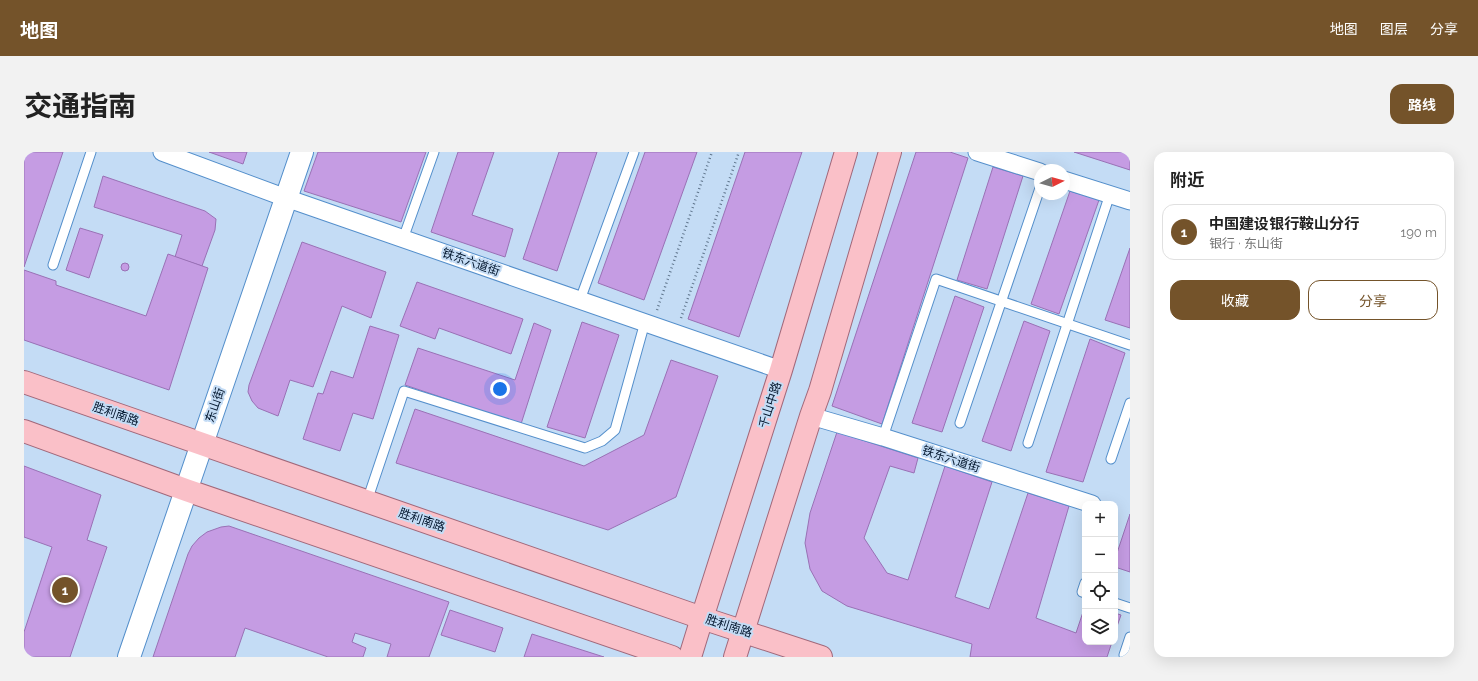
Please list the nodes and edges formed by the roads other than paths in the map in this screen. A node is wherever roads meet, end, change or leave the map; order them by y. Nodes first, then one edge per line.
1 (91, 152) edge
2 (162, 152) edge
3 (302, 152) edge
4 (434, 152) edge
5 (634, 152) edge
6 (846, 152) edge
7 (890, 152) edge
8 (978, 152) edge
9 (1034, 170) edge
10 (1070, 182) edge
11 (1110, 194) junction
12 (286, 198) junction
13 (1036, 200) edge
14 (1130, 201) edge
15 (404, 239) junction
16 (53, 265) dead end
17 (580, 300) junction
18 (1002, 301) junction
19 (648, 324) junction
20 (1067, 324) junction
21 (1130, 345) edge
22 (781, 370) junction
23 (24, 382) edge
24 (1130, 403) edge
25 (811, 416) junction
26 (960, 423) dead end
27 (24, 431) edge
28 (883, 438) junction
29 (1028, 443) dead end
30 (202, 444) junction
31 (1111, 459) dead end
32 (186, 490) junction
33 (367, 501) junction
34 (1082, 501) edge
35 (1118, 604) edge
36 (1130, 608) edge
37 (702, 618) junction
38 (744, 631) junction
39 (1130, 637) edge
40 (1126, 656) edge
41 (129, 657) edge
42 (672, 657) edge
43 (690, 657) edge
44 (735, 657) edge
45 (821, 657) edge

1 - 16 lane
2 - 12 street, 铁东六道街
3 - 12 street, 东山街
4 - 15 lane
5 - 17 lane
6 - 22 main road, 千山中路
7 - 25 main road
8 - 9 street
10 - 11 street
11 - 14 street
11 - 20 lane
12 - 15 street, 铁东六道街
12 - 30 street, 东山街
13 - 18 lane
15 - 17 street, 铁东六道街
17 - 19 street, 铁东六道街
18 - 20 lane
18 - 26 lane
18 - 28 lane
19 - 22 street, 铁东六道街
19 - 33 lane
20 - 21 lane
20 - 29 lane
22 - 37 main road, 千山中路
23 - 30 main road, 胜利南路
24 - 31 lane
25 - 28 street, 铁东六道街
25 - 38 main road
27 - 32 main road
28 - 34 street, 铁东六道街
30 - 32 street, 东山街
30 - 33 main road, 胜利南路
32 - 41 street, 东山街
32 - 42 main road
33 - 37 main road, 胜利南路
35 - 36 lane
37 - 38 main road, 胜利南路
37 - 43 main road, 千山中路
38 - 44 main road
38 - 45 main road, 胜利南路
39 - 40 lane

